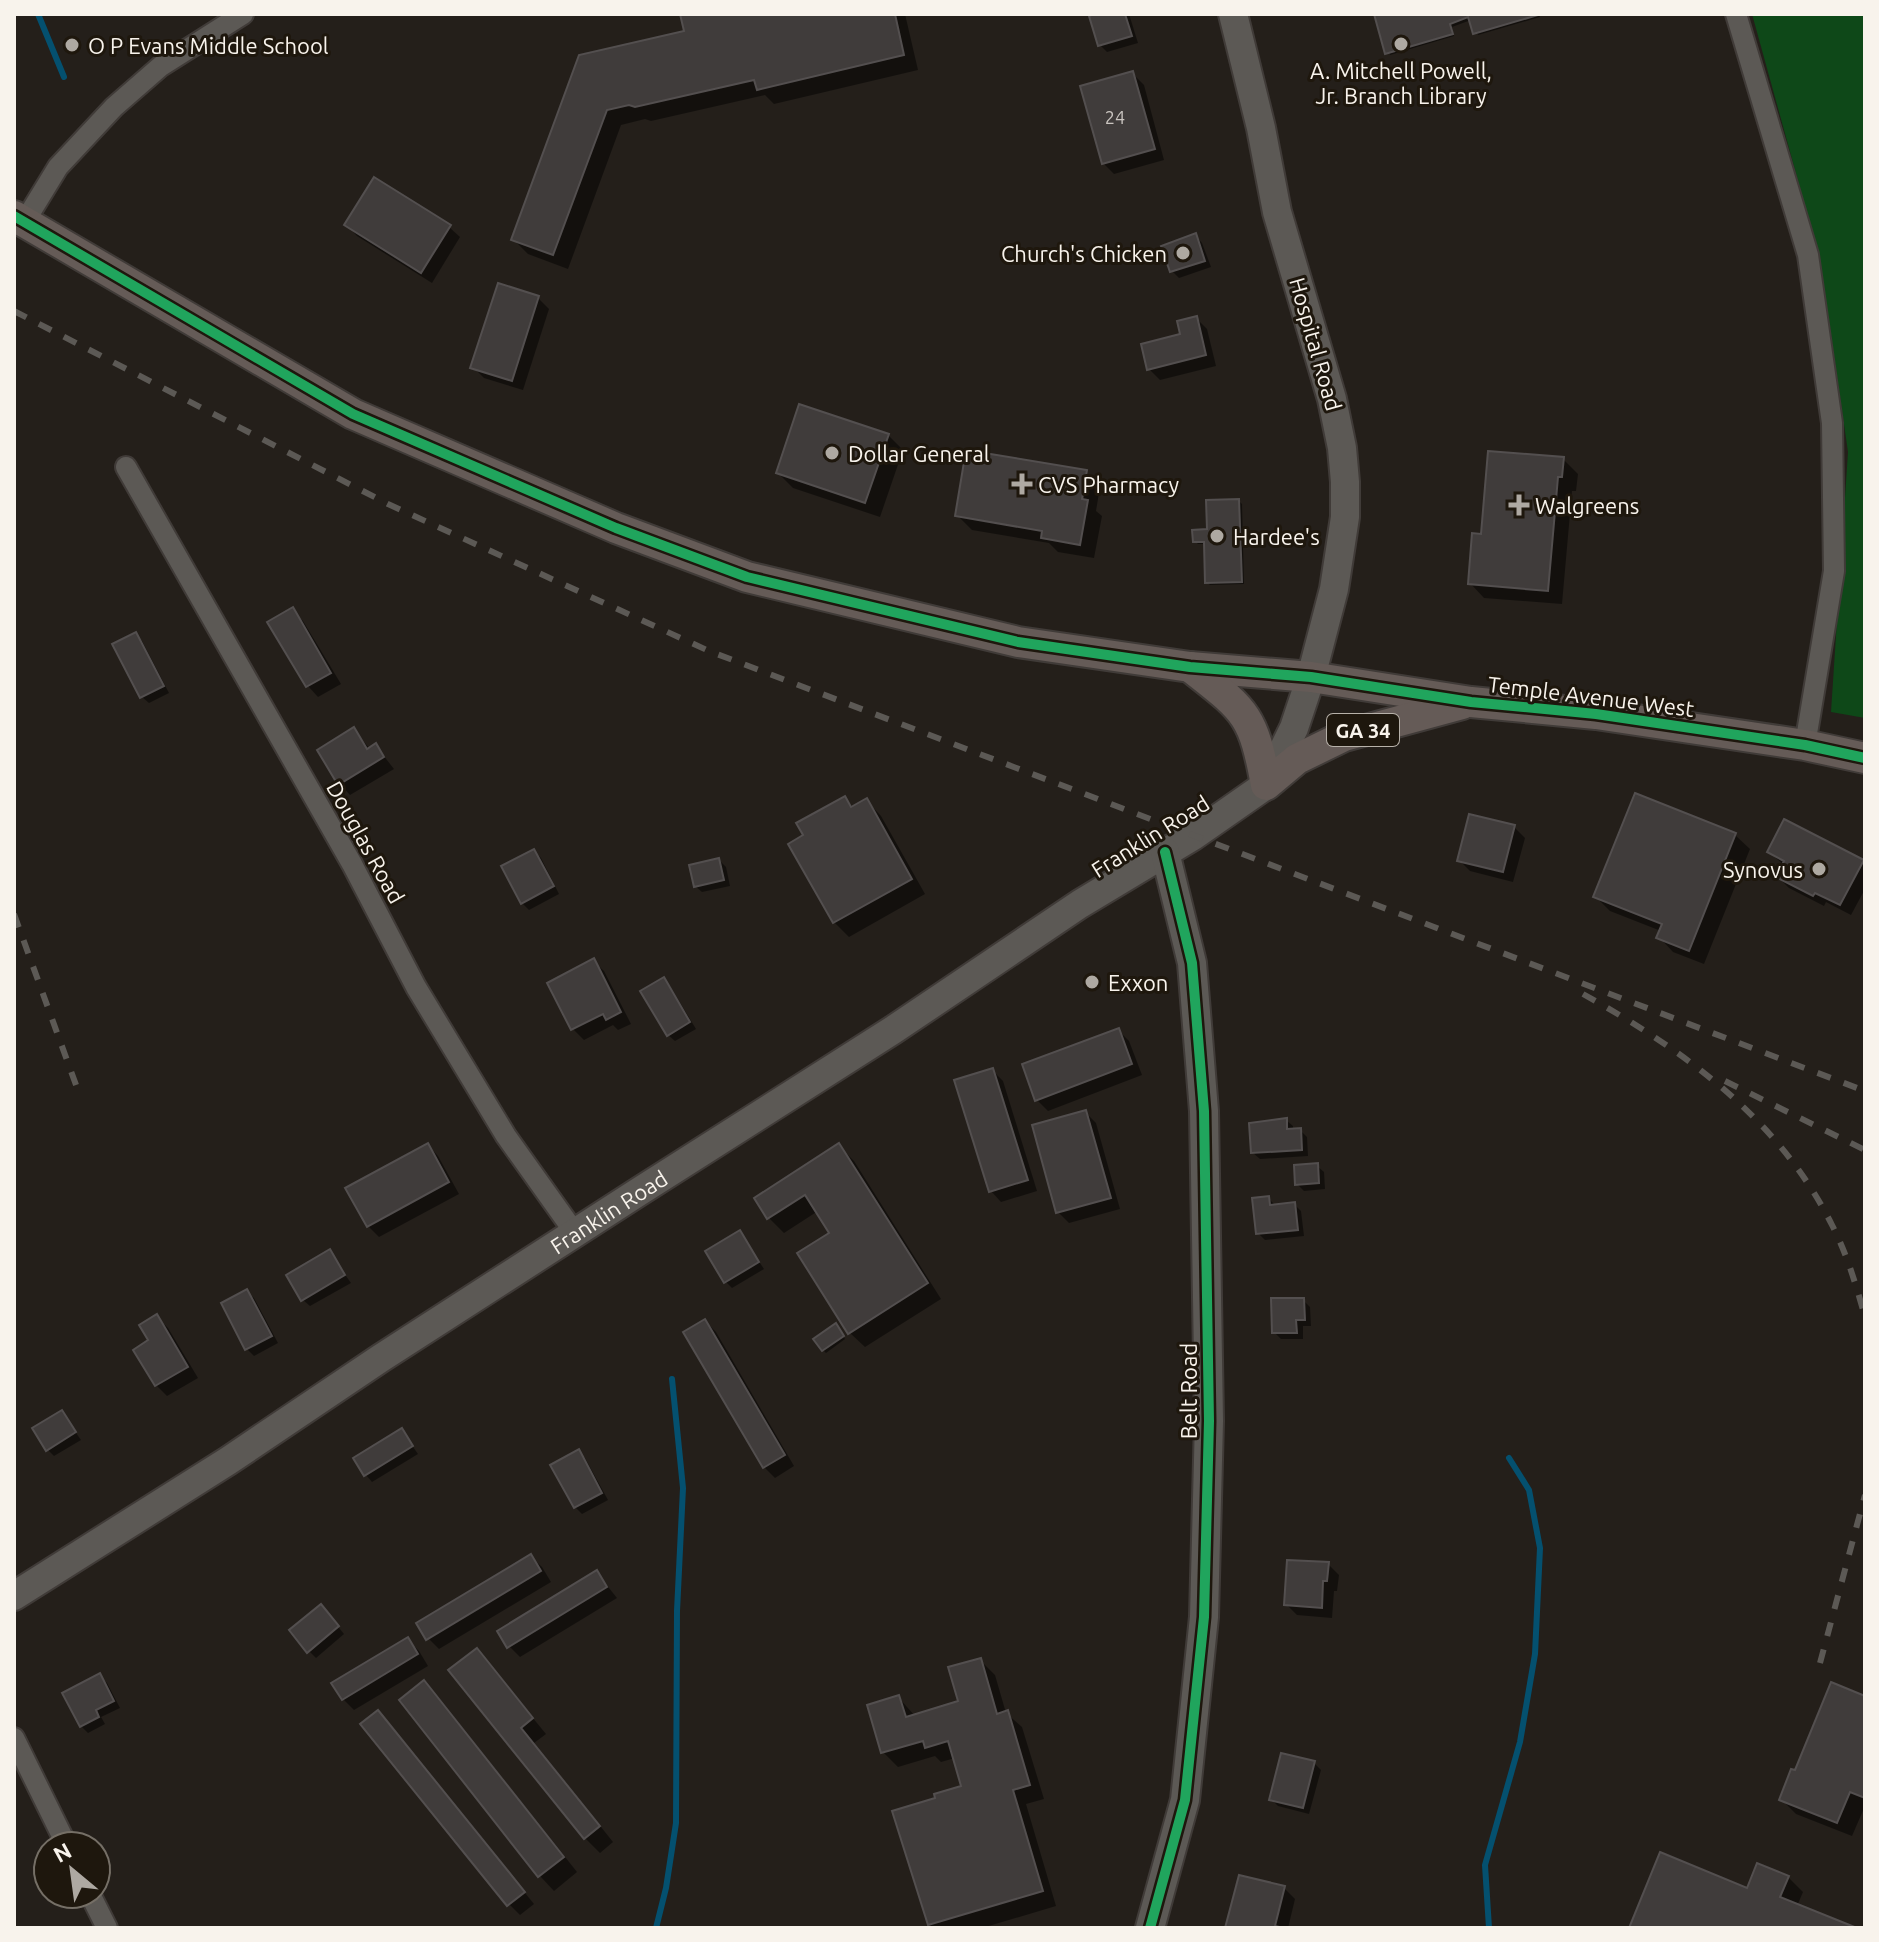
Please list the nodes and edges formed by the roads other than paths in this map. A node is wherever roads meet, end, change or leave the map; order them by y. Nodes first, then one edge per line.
1 (243, 14) edge
2 (1233, 14) edge
3 (1736, 14) edge
4 (20, 219) edge
5 (126, 467) dead end
6 (1190, 667) junction
7 (1311, 677) junction
8 (1471, 702) junction
9 (1805, 745) junction
10 (1865, 758) edge
11 (1266, 785) junction
12 (1165, 852) junction
13 (575, 1233) junction
14 (14, 1596) edge
15 (14, 1738) edge
16 (59, 1830) edge
17 (98, 1910) edge
18 (107, 1928) edge
19 (1150, 1928) edge

1 - 4 street
2 - 7 street, Hospital Road
3 - 9 street
4 - 6 main road, Temple Avenue West
5 - 13 street, Douglas Road
6 - 7 main road, Temple Avenue West
6 - 11 main road
7 - 8 main road, Temple Avenue West
7 - 11 street, GA 34
8 - 9 main road, Temple Avenue West
8 - 11 main road, GA 34
9 - 10 main road, Temple Avenue West
11 - 12 street, Franklin Road / GA 34
12 - 13 street, Franklin Road / GA 34
12 - 19 street, Belt Road
13 - 14 street, Franklin Road / GA 34
15 - 16 street
17 - 18 street

